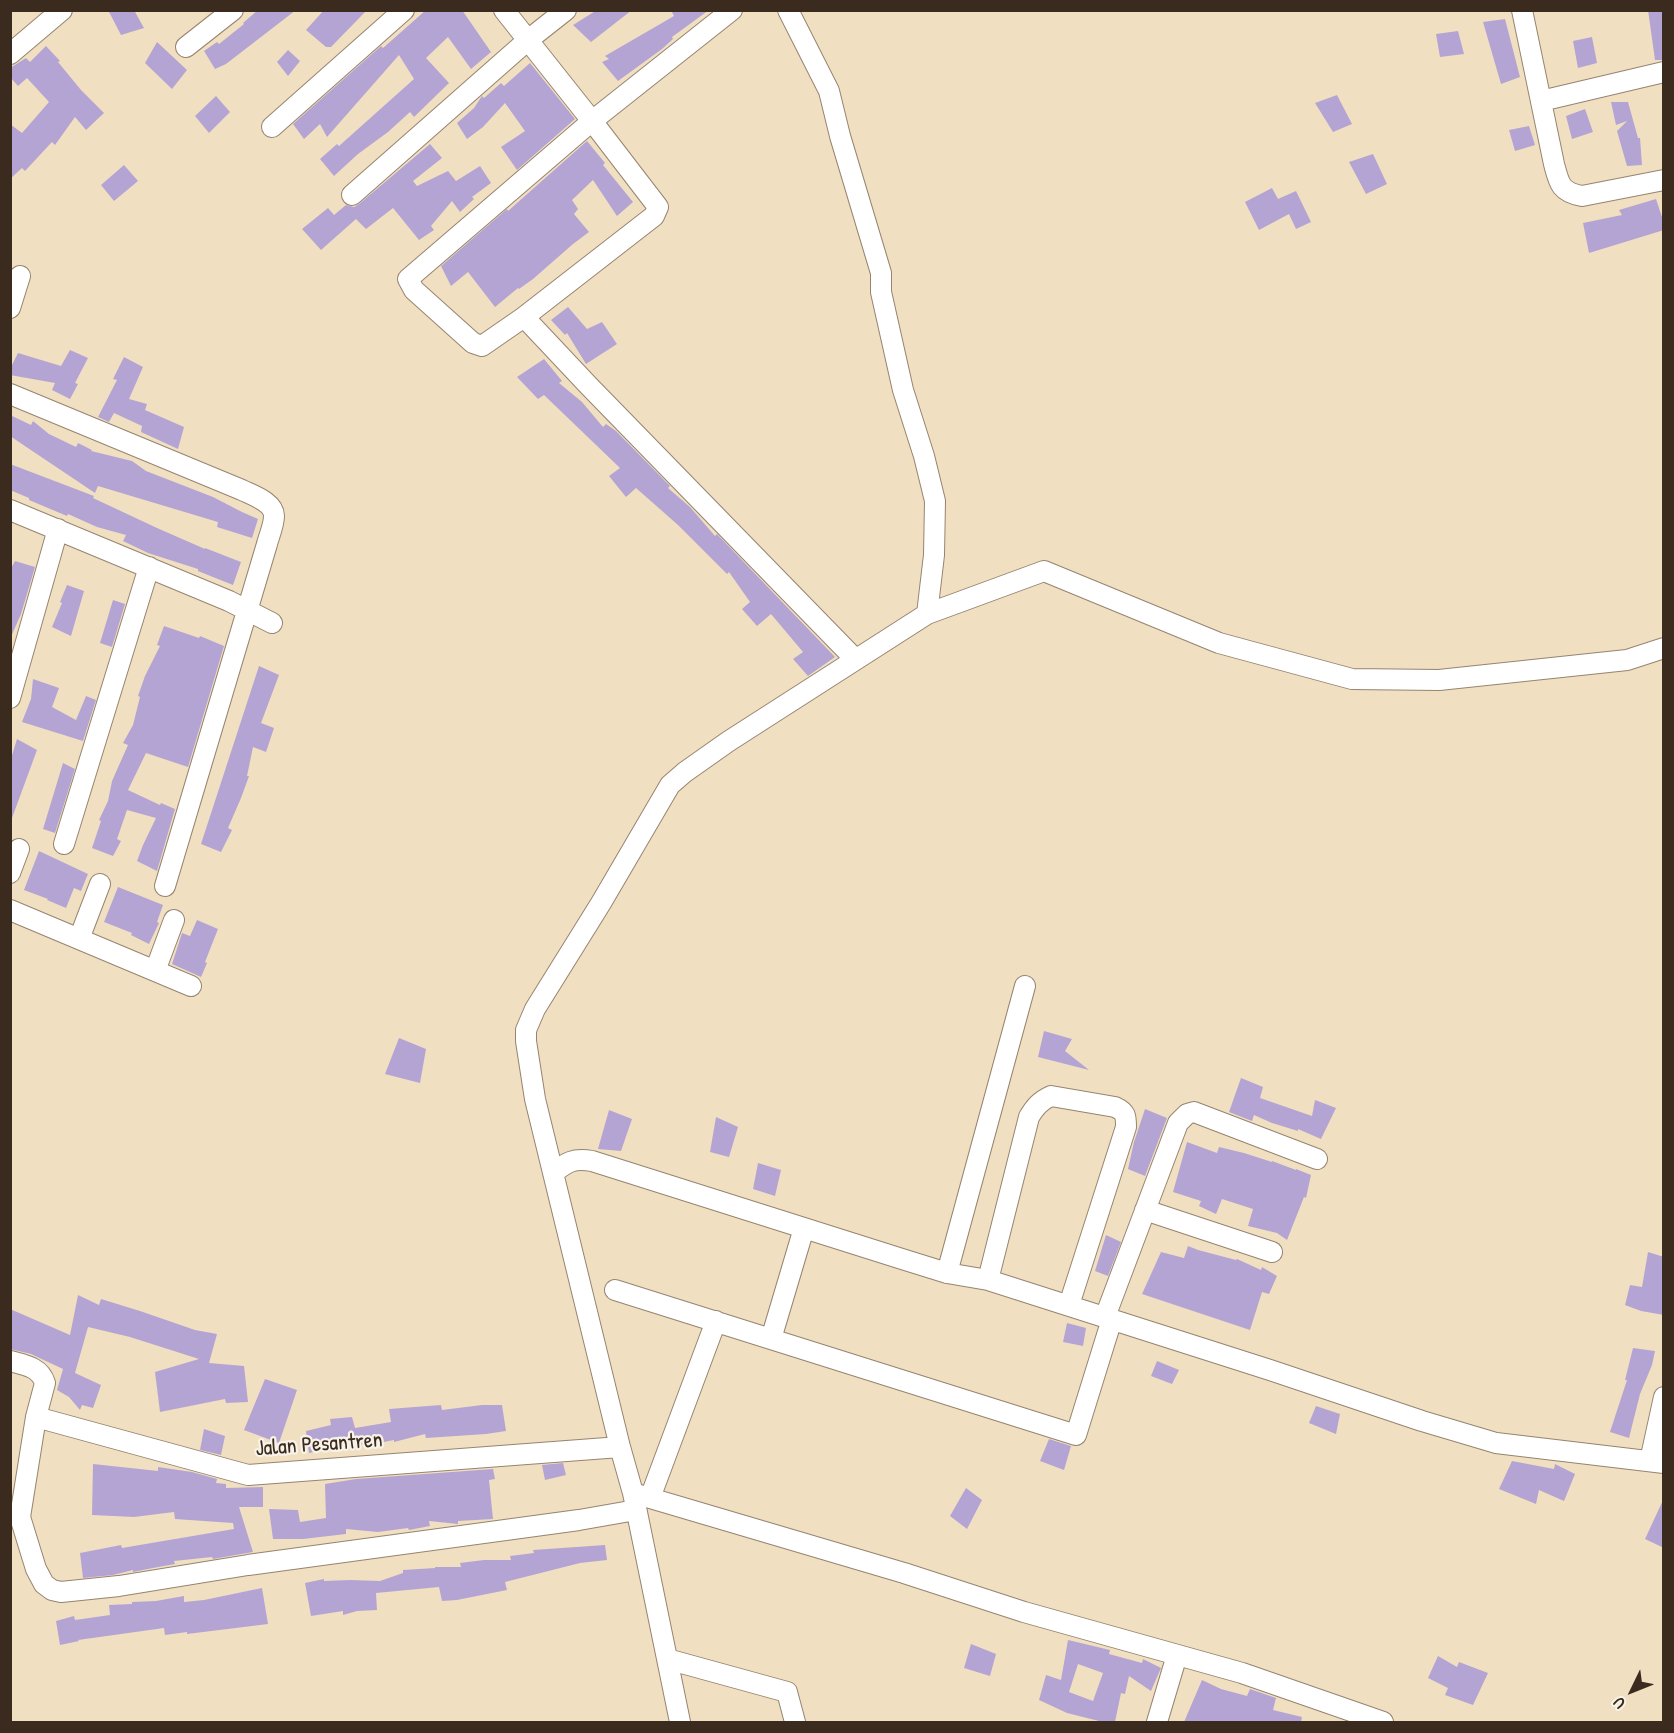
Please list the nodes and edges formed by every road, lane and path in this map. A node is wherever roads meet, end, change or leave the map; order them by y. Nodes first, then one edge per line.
1 (62, 10) edge
2 (233, 10) edge
3 (404, 10) edge
4 (504, 10) edge
5 (566, 10) edge
6 (732, 10) edge
7 (788, 10) edge
8 (1522, 10) edge
9 (528, 40) junction
10 (186, 47) dead end
11 (10, 54) edge
12 (1664, 72) edge
13 (1541, 102) junction
14 (592, 121) junction
15 (272, 127) dead end
16 (1664, 180) edge
17 (351, 195) dead end
18 (20, 276) dead end
19 (10, 308) edge
20 (524, 317) junction
21 (10, 394) edge
22 (10, 510) edge
23 (58, 530) junction
24 (148, 567) junction
25 (248, 610) junction
26 (927, 614) junction
27 (272, 623) dead end
28 (1664, 648) edge
29 (855, 659) junction
30 (10, 698) edge
31 (63, 844) dead end
32 (19, 849) dead end
33 (10, 873) edge
34 (100, 884) dead end
35 (165, 886) dead end
36 (10, 910) edge
37 (174, 920) dead end
38 (79, 939) junction
39 (155, 970) junction
40 (191, 986) dead end
41 (1025, 986) dead end
42 (1317, 1160) dead end
43 (553, 1173) junction
44 (1145, 1210) junction
45 (804, 1228) junction
46 (1272, 1252) dead end
47 (947, 1272) junction
48 (988, 1280) junction
49 (615, 1290) dead end
50 (1069, 1305) junction
51 (1108, 1318) junction
52 (716, 1322) junction
53 (771, 1339) junction
54 (10, 1361) edge
55 (1664, 1397) edge
56 (36, 1417) junction
57 (620, 1447) junction
58 (1657, 1462) edge
59 (640, 1500) junction
60 (1177, 1655) junction
61 (667, 1659) junction
62 (680, 1722) edge
63 (795, 1722) edge
64 (1157, 1722) edge
65 (1383, 1722) edge

1 - 11 street
2 - 10 street
3 - 15 street
4 - 9 street
5 - 9 street
6 - 14 street
7 - 26 street
8 - 13 street
9 - 14 street
9 - 17 street
12 - 13 street
13 - 16 street
14 - 20 street
14 - 20 street
18 - 19 street
20 - 29 street
21 - 25 street
22 - 23 street
23 - 24 street
23 - 30 street
24 - 25 street
24 - 31 street
25 - 27 street
25 - 35 street
26 - 28 street
26 - 29 street
29 - 43 street
32 - 33 street
34 - 38 street
36 - 38 street
37 - 39 street
38 - 39 street
39 - 40 street
41 - 47 street
42 - 44 street
43 - 45 street
43 - 57 street
44 - 46 street
44 - 51 street
45 - 47 street
45 - 53 street
47 - 48 street
48 - 50 street
48 - 50 street
49 - 52 street
50 - 51 street
51 - 53 street
51 - 58 street
52 - 53 street
52 - 59 street
54 - 56 street
55 - 58 street
56 - 57 street, Jalan Pesantren
56 - 59 street
57 - 59 street
59 - 60 street
59 - 61 street
60 - 64 street
60 - 65 street
61 - 62 street
61 - 63 street

